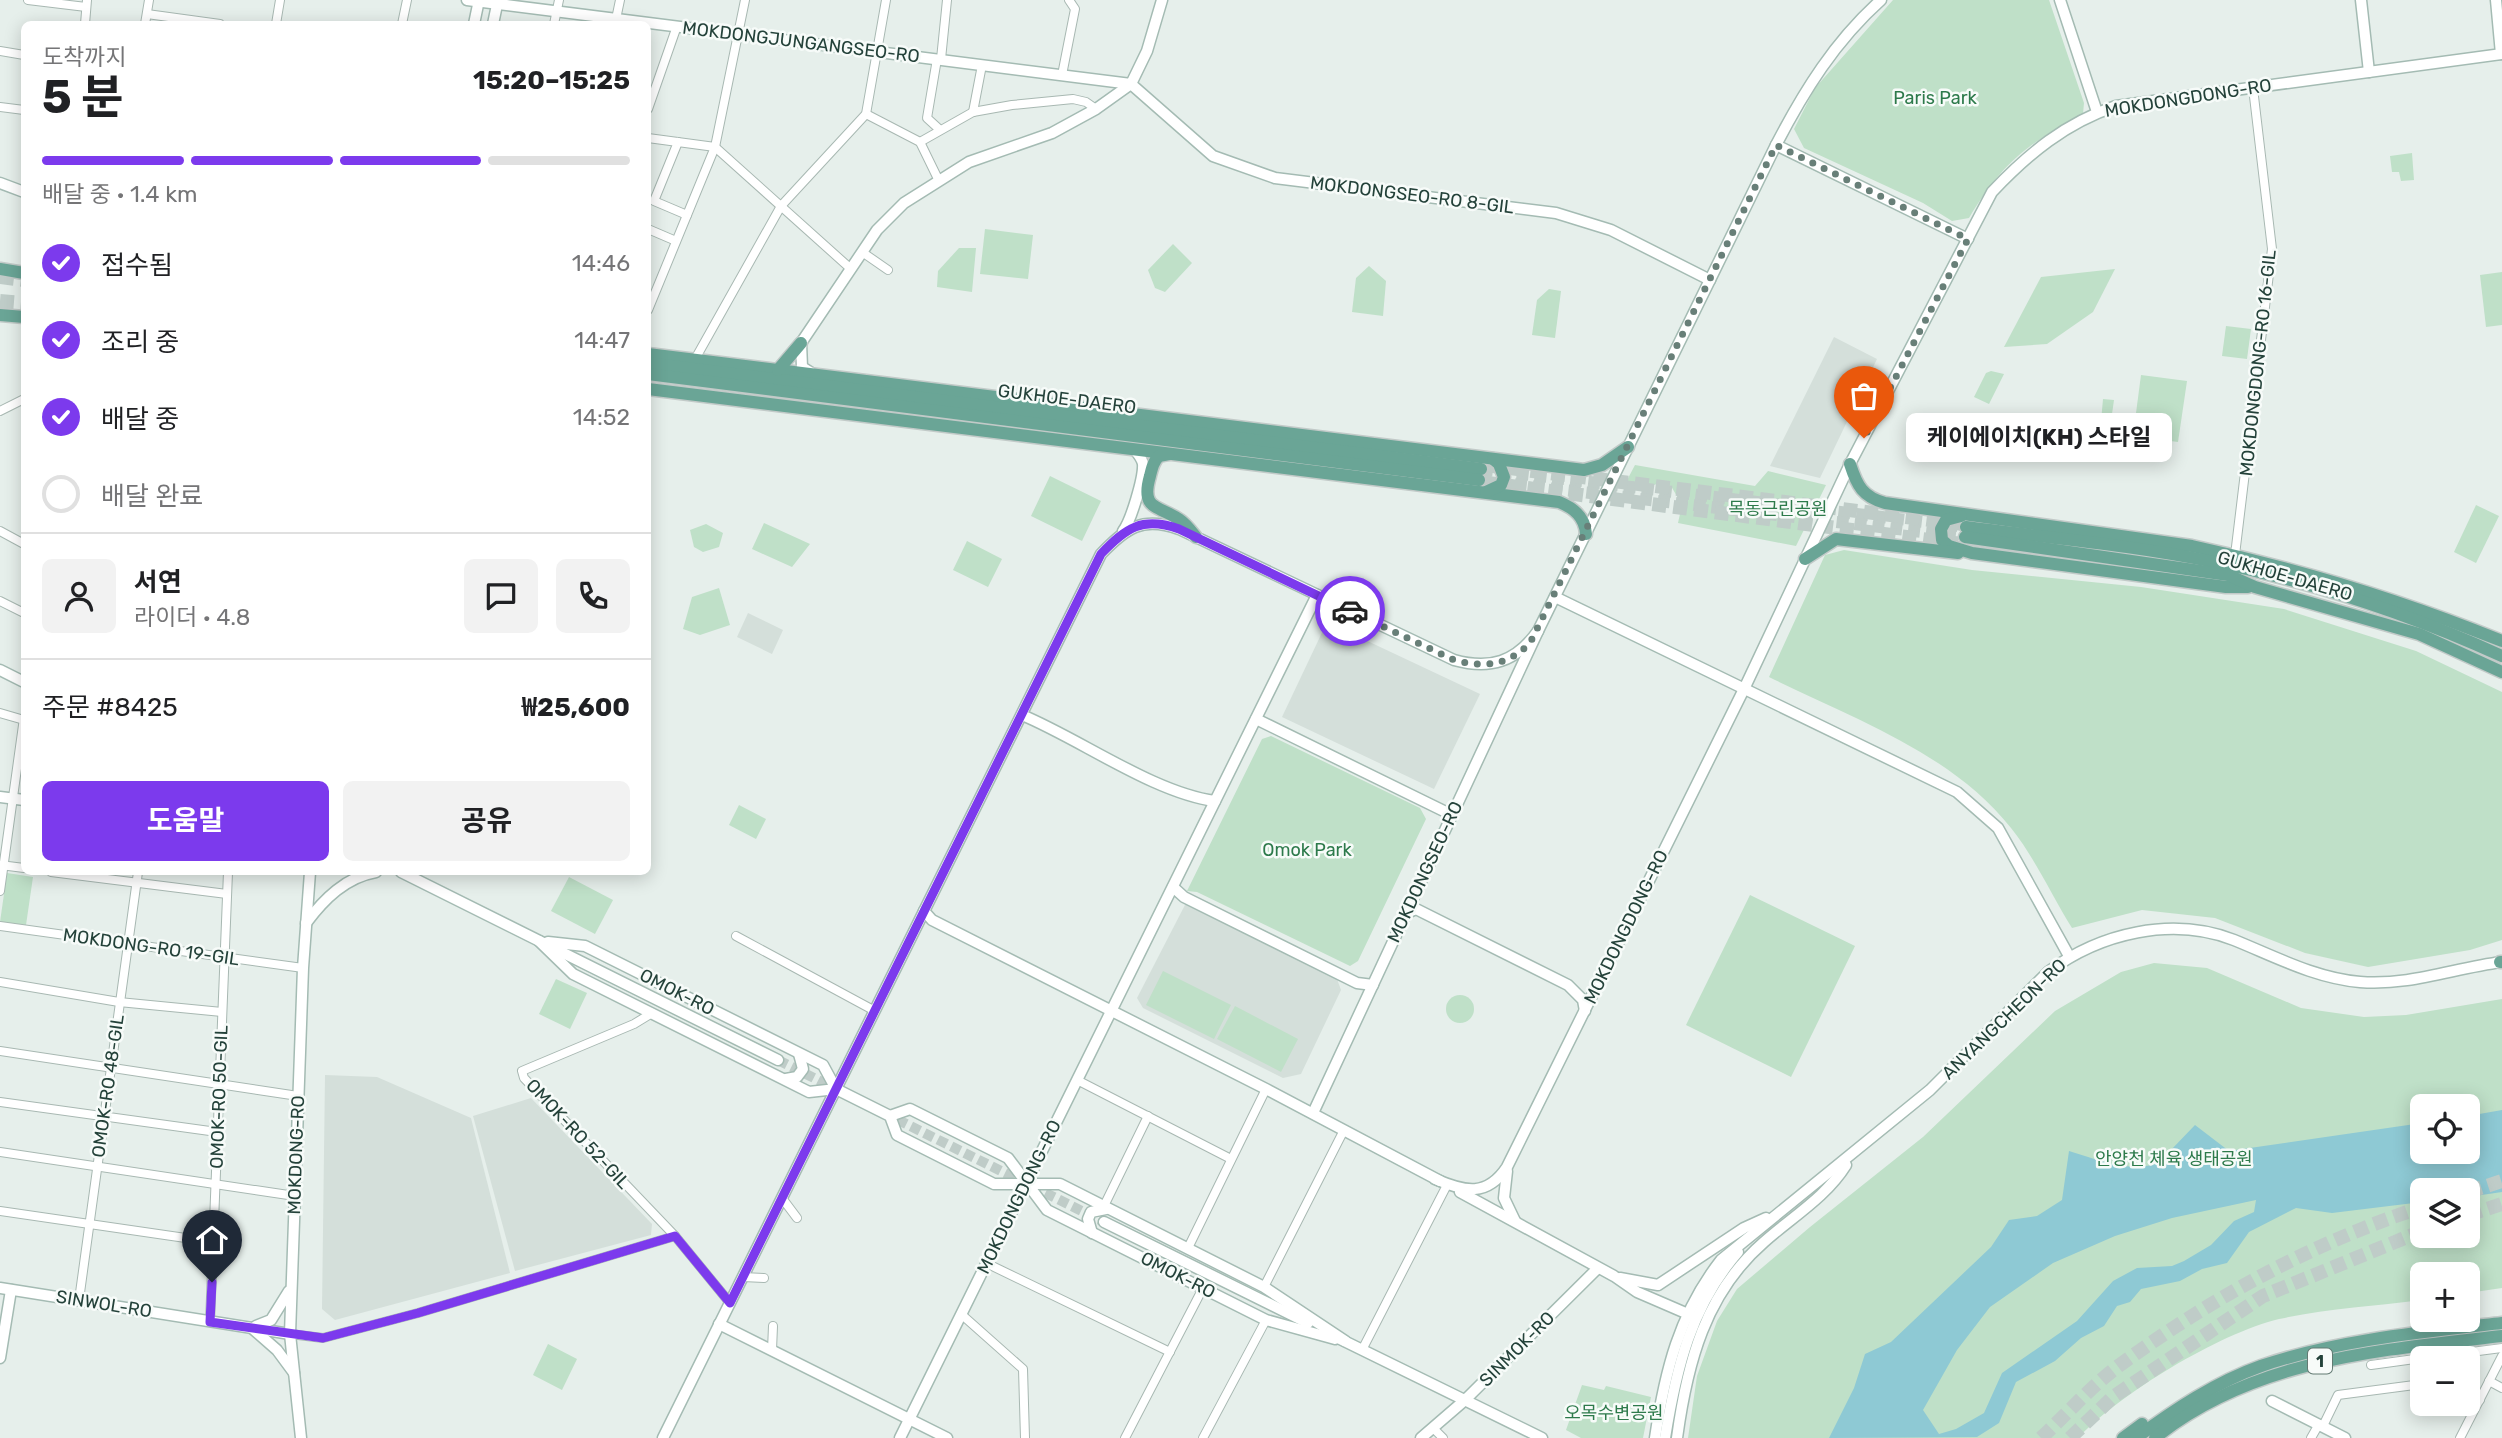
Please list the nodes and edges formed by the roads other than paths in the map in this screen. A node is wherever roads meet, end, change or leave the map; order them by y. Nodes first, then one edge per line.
1 (29, 0) edge
2 (149, 0) edge
3 (280, 0) edge
4 (407, 0) edge
5 (475, 0) edge
6 (621, 0) edge
7 (745, 0) edge
8 (886, 0) edge
9 (947, 0) edge
10 (1069, 0) edge
11 (1162, 0) edge
12 (1881, 0) edge
13 (2060, 0) edge
14 (2361, 0) edge
15 (2496, 0) edge
16 (498, 2) edge
17 (87, 4) edge
18 (558, 6) edge
19 (147, 15) junction
20 (146, 21) edge
21 (185, 21) edge
22 (276, 21) edge
23 (403, 21) edge
24 (474, 21) edge
25 (494, 21) edge
26 (612, 21) edge
27 (616, 21) edge
28 (651, 24) edge
29 (677, 26) junction
30 (738, 34) junction
31 (0, 51) edge
32 (877, 51) junction
33 (21, 54) edge
34 (2502, 54) edge
35 (939, 59) junction
36 (982, 65) junction
37 (2369, 72) junction
38 (1062, 75) junction
39 (1131, 84) junction
40 (2253, 88) junction
41 (651, 100) edge
42 (0, 107) edge
43 (1096, 109) junction
44 (21, 110) edge
45 (974, 112) junction
46 (2097, 112) junction
47 (866, 114) junction
48 (939, 130) junction
49 (651, 138) edge
50 (678, 142) junction
51 (920, 142) junction
52 (1776, 145) junction
53 (715, 147) junction
54 (939, 181) junction
55 (0, 183) edge
56 (21, 191) edge
57 (781, 206) junction
58 (687, 215) junction
59 (651, 230) edge
60 (1968, 239) junction
61 (676, 241) junction
62 (862, 252) junction
63 (0, 269) edge
64 (851, 269) junction
65 (888, 270) dead end
66 (21, 272) edge
67 (1710, 280) junction
68 (651, 303) edge
69 (0, 315) edge
70 (21, 317) edge
71 (801, 343) junction
72 (651, 354) edge
73 (694, 361) junction
74 (651, 363) edge
75 (778, 370) junction
76 (651, 374) edge
77 (815, 376) junction
78 (651, 389) edge
79 (21, 400) edge
80 (0, 411) edge
81 (1628, 447) junction
82 (1134, 449) junction
83 (1171, 454) junction
84 (1493, 459) junction
85 (1850, 464) junction
86 (1481, 481) junction
87 (1968, 527) junction
88 (0, 531) edge
89 (1121, 533) junction
90 (1586, 534) junction
91 (1196, 537) junction
92 (21, 542) edge
93 (1972, 553) junction
94 (2235, 555) junction
95 (1805, 559) junction
96 (2255, 587) junction
97 (1317, 595) junction
98 (1555, 597) junction
99 (0, 601) edge
100 (21, 612) edge
101 (1538, 631) junction
102 (2502, 641) edge
103 (2502, 656) edge
104 (0, 670) edge
105 (2502, 671) edge
106 (21, 680) edge
107 (1745, 687) junction
108 (0, 713) edge
109 (1021, 715) junction
110 (21, 718) edge
111 (1256, 719) junction
112 (21, 779) edge
113 (0, 797) edge
114 (20, 799) edge
115 (1215, 801) junction
116 (1452, 814) junction
117 (2, 865) edge
118 (21, 868) edge
119 (74, 875) edge
120 (137, 875) edge
121 (228, 875) edge
122 (310, 875) edge
123 (361, 875) edge
124 (407, 875) edge
125 (136, 883) junction
126 (1173, 887) junction
127 (0, 891) edge
128 (227, 894) junction
129 (924, 911) junction
130 (1405, 915) junction
131 (306, 923) junction
132 (0, 926) edge
133 (736, 936) dead end
134 (539, 941) junction
135 (127, 945) junction
136 (2069, 956) junction
137 (224, 958) junction
138 (2501, 962) edge
139 (303, 968) junction
140 (0, 982) edge
141 (1373, 985) junction
142 (119, 1002) junction
143 (874, 1011) junction
144 (1585, 1011) junction
145 (222, 1012) junction
146 (1111, 1012) junction
147 (652, 1013) junction
148 (0, 1051) edge
149 (799, 1054) junction
150 (778, 1060) tunnel mouth
151 (110, 1067) junction
152 (783, 1078) junction
153 (1077, 1080) junction
154 (219, 1085) junction
155 (836, 1089) junction
156 (1266, 1089) junction
157 (298, 1096) junction
158 (0, 1102) edge
159 (1313, 1113) junction
160 (890, 1116) junction
161 (1148, 1116) junction
162 (104, 1117) junction
163 (1344, 1130) junction
164 (217, 1132) junction
165 (0, 1152) edge
166 (1850, 1157) junction
167 (1231, 1159) junction
168 (97, 1165) junction
169 (1507, 1167) junction
170 (1436, 1179) junction
171 (216, 1182) junction
172 (1026, 1183) junction
173 (1447, 1185) junction
174 (295, 1196) junction
175 (782, 1198) junction
176 (1106, 1207) junction
177 (1786, 1208) junction
178 (0, 1211) edge
179 (797, 1218) dead end
180 (1104, 1222) tunnel mouth
181 (1517, 1223) junction
182 (89, 1224) junction
183 (1092, 1233) junction
184 (675, 1236) junction
185 (213, 1242) junction
186 (1188, 1248) junction
187 (986, 1263) junction
188 (1598, 1268) junction
189 (1614, 1276) junction
190 (743, 1277) junction
191 (764, 1278) dead end
192 (291, 1286) junction
193 (1264, 1287) junction
194 (1203, 1288) junction
195 (6, 1289) edge
196 (79, 1300) junction
197 (730, 1303) junction
198 (961, 1314) junction
199 (1691, 1315) junction
200 (1266, 1320) junction
201 (210, 1322) junction
202 (2502, 1323) edge
203 (719, 1324) junction
204 (773, 1326) dead end
205 (250, 1327) junction
206 (290, 1334) junction
207 (2502, 1336) edge
208 (1345, 1341) junction
209 (2502, 1348) edge
210 (772, 1350) junction
211 (1362, 1350) junction
212 (2480, 1351) edge
213 (1170, 1352) junction
214 (2502, 1356) edge
215 (0, 1358) edge
216 (2410, 1360) edge
217 (2371, 1365) dead end
218 (295, 1376) junction
219 (2489, 1381) junction
220 (2410, 1386) edge
221 (2502, 1388) edge
222 (1465, 1400) junction
223 (2480, 1400) edge
224 (2272, 1401) dead end
225 (2178, 1414) junction
226 (2472, 1416) edge
227 (909, 1419) junction
228 (2321, 1425) junction
229 (1433, 1428) junction
230 (1678, 1433) edge
231 (301, 1438) edge
232 (663, 1438) edge
233 (900, 1438) edge
234 (947, 1438) edge
235 (1026, 1438) edge
236 (1125, 1438) edge
237 (1203, 1438) edge
238 (1421, 1438) edge
239 (1443, 1438) edge
240 (1542, 1438) edge
241 (1655, 1438) edge
242 (1665, 1438) edge
243 (2123, 1438) edge
244 (2136, 1438) edge
245 (2155, 1438) edge
246 (2166, 1438) edge
247 (2311, 1438) edge
248 (2346, 1438) edge
249 (2460, 1438) edge

1 - 17 street
2 - 19 street
3 - 22 street
4 - 23 street
5 - 16 main road, MOKDONGJUNGANGSEO-RO
5 - 24 main road
6 - 27 street
7 - 30 street
8 - 32 street
9 - 35 street
10 - 38 street
11 - 39 main road
12 - 52 main road, MOKDONGSEO-RO
13 - 46 main road
14 - 37 main road
15 - 34 main road
16 - 18 main road, MOKDONGJUNGANGSEO-RO
16 - 25 main road
18 - 26 main road, MOKDONGJUNGANGSEO-RO
19 - 20 street
19 - 21 street
28 - 29 main road, MOKDONGJUNGANGSEO-RO
29 - 30 main road, MOKDONGJUNGANGSEO-RO
29 - 41 street
30 - 32 main road, MOKDONGJUNGANGSEO-RO
30 - 53 street
31 - 33 street
32 - 35 main road, MOKDONGJUNGANGSEO-RO
32 - 47 street
34 - 37 main road, MOKDONGDONG-RO
35 - 36 main road, MOKDONGJUNGANGSEO-RO
35 - 48 street, MOKDONGJUNGANGSEO-RO
36 - 38 main road, MOKDONGJUNGANGSEO-RO
36 - 45 street
37 - 40 main road, MOKDONGDONG-RO
38 - 39 main road, MOKDONGJUNGANGSEO-RO
39 - 43 main road
39 - 67 main road, MOKDONGSEO-RO 8-GIL
40 - 46 main road, MOKDONGDONG-RO
40 - 94 street, MOKDONGDONG-RO 16-GIL
42 - 44 street
43 - 45 street
43 - 54 main road
45 - 48 street
46 - 60 main road, MOKDONGDONG-RO
47 - 51 street
47 - 57 street
48 - 51 street
49 - 50 street
50 - 53 street
50 - 58 street
51 - 54 street
52 - 60 main road
52 - 67 main road, MOKDONGSEO-RO
53 - 57 street
53 - 58 street
54 - 62 main road
55 - 56 main road
57 - 64 street
57 - 73 street
58 - 61 street
59 - 61 street
60 - 85 main road, MOKDONGDONG-RO
61 - 68 street
62 - 64 main road
62 - 65 street
63 - 66 main road
64 - 71 main road
67 - 81 main road, MOKDONGSEO-RO
69 - 70 main road
71 - 75 main road
71 - 77 main road
72 - 73 main road
73 - 75 main road
74 - 86 main road, GUKHOE-DAERO
75 - 77 main road
76 - 86 main road, GUKHOE-DAERO
77 - 84 main road
78 - 82 main road
79 - 80 street
81 - 84 main road
81 - 90 main road, MOKDONGSEO-RO
82 - 83 main road
82 - 89 main road
83 - 86 main road
83 - 91 main road
84 - 86 main road
85 - 87 main road
85 - 95 main road, MOKDONGDONG-RO
86 - 90 main road
87 - 93 main road
87 - 94 main road
87 - 96 main road, GUKHOE-DAERO
87 - 103 main road, GUKHOE-DAERO
88 - 92 street
89 - 91 main road, MOKDONGSEO-RO
89 - 109 main road
90 - 98 main road, MOKDONGSEO-RO
91 - 97 main road, MOKDONGSEO-RO
93 - 95 main road
93 - 96 main road
94 - 102 main road
95 - 107 main road, MOKDONGDONG-RO
96 - 105 main road, GUKHOE-DAERO
97 - 101 main road, MOKDONGSEO-RO
97 - 111 main road, MOKDONGDONG-RO
98 - 101 main road, MOKDONGSEO-RO
98 - 107 main road
99 - 100 street
101 - 116 main road, MOKDONGSEO-RO
104 - 106 main road
107 - 136 main road
107 - 144 main road, MOKDONGDONG-RO
108 - 110 street
109 - 115 main road
109 - 129 main road
111 - 115 main road, MOKDONGDONG-RO
111 - 116 main road
112 - 114 street
113 - 114 main road
114 - 117 street
115 - 126 main road, MOKDONGDONG-RO
116 - 130 main road, MOKDONGSEO-RO
117 - 118 street
117 - 127 street
119 - 125 street
120 - 125 street, OMOK-RO 48-GIL
121 - 128 street, OMOK-RO 50-GIL
122 - 131 main road, MOKDONG-RO
123 - 131 main road
124 - 134 main road, OMOK-RO
125 - 128 street
125 - 135 street, OMOK-RO 48-GIL
126 - 141 main road
126 - 146 main road, MOKDONGDONG-RO
128 - 137 street, OMOK-RO 50-GIL
129 - 143 main road
129 - 146 main road
130 - 141 main road, MOKDONGSEO-RO
130 - 144 main road
131 - 139 main road, MOKDONG-RO
132 - 135 street, MOKDONG-RO 19-GIL
133 - 143 street
134 - 147 main road, OMOK-RO
134 - 149 main road, OMOK-RO
134 - 150 main road, OMOK-RO
135 - 137 street, MOKDONG-RO 19-GIL
135 - 142 street, OMOK-RO 48-GIL
136 - 138 main road, ANYANGCHEON-RO
136 - 166 main road, ANYANGCHEON-RO
137 - 139 street, MOKDONG-RO 19-GIL
137 - 145 street, OMOK-RO 50-GIL
139 - 157 main road, MOKDONG-RO
140 - 142 street
141 - 159 main road, MOKDONGSEO-RO
142 - 145 street
142 - 151 street, OMOK-RO 48-GIL
143 - 155 main road
144 - 169 main road, MOKDONGDONG-RO
145 - 154 street, OMOK-RO 50-GIL
146 - 153 main road, MOKDONGDONG-RO
146 - 156 main road, MOKDONGDONG-RO
147 - 152 main road, OMOK-RO
147 - 184 street, OMOK-RO 52-GIL
148 - 151 street
149 - 152 main road
149 - 155 main road, OMOK-RO
151 - 154 street
151 - 162 street, OMOK-RO 48-GIL
152 - 155 main road, OMOK-RO
153 - 161 street
153 - 172 main road, MOKDONGDONG-RO
154 - 157 street
154 - 164 street, OMOK-RO 50-GIL
155 - 160 main road, OMOK-RO
155 - 175 main road
156 - 159 main road, MOKDONGDONG-RO
156 - 167 street, OMOK-RO
157 - 174 main road, MOKDONG-RO
158 - 162 street
159 - 163 main road, MOKDONGDONG-RO
160 - 172 main road, OMOK-RO
160 - 172 main road, OMOK-RO
161 - 167 street
161 - 176 street
162 - 164 street
162 - 168 street, OMOK-RO 48-GIL
163 - 170 main road, MOKDONGDONG-RO
163 - 193 street
164 - 171 street, OMOK-RO 50-GIL
165 - 168 street
166 - 177 main road, ANYANGCHEON-RO
166 - 230 main road
167 - 186 street, OMOK-RO
168 - 171 street
168 - 182 street, OMOK-RO 48-GIL
169 - 170 main road, MOKDONGDONG-RO
169 - 181 main road, MOKDONGDONG-RO
170 - 173 main road, MOKDONGDONG-RO
171 - 174 street
171 - 185 street, OMOK-RO 50-GIL
172 - 176 main road, OMOK-RO
172 - 183 main road, OMOK-RO
172 - 187 main road, MOKDONGDONG-RO
173 - 181 main road, MOKDONGDONG-RO
173 - 211 street
174 - 192 main road, MOKDONG-RO
175 - 179 street
175 - 190 main road
176 - 183 main road
176 - 186 main road, OMOK-RO
177 - 189 main road, MOKDONGDONG-RO
177 - 199 main road, ANYANGCHEON-RO
178 - 182 street
180 - 208 main road, OMOK-RO
181 - 188 main road, MOKDONGDONG-RO
182 - 185 street
182 - 196 street, OMOK-RO 48-GIL
183 - 194 main road, OMOK-RO
184 - 197 street, OMOK-RO 52-GIL
184 - 206 street
185 - 201 street, OMOK-RO 50-GIL
186 - 193 main road, OMOK-RO
187 - 198 main road, MOKDONGDONG-RO
187 - 213 street
188 - 189 main road, MOKDONGDONG-RO
188 - 222 main road, SINMOK-RO
189 - 199 main road, MOKDONGDONG-RO
190 - 191 street
190 - 197 main road
192 - 205 main road
192 - 206 main road, MOKDONG-RO
193 - 208 main road, OMOK-RO
194 - 200 main road, OMOK-RO
194 - 213 street
195 - 196 main road, SINWOL-RO
195 - 215 main road
196 - 201 main road, SINWOL-RO
197 - 203 main road
198 - 227 main road, MOKDONGDONG-RO
198 - 235 street
199 - 241 main road, ANYANGCHEON-RO
199 - 242 main road, ANYANGCHEON-RO
200 - 208 main road, OMOK-RO
200 - 237 street
201 - 205 main road, SINWOL-RO
202 - 225 main road, 1
203 - 210 main road
203 - 232 main road
204 - 210 street
205 - 206 main road, SINWOL-RO
205 - 218 main road
206 - 218 main road, MOKDONG-RO
207 - 225 main road, 1
208 - 211 main road, OMOK-RO
209 - 212 street
210 - 227 main road
211 - 222 main road, OMOK-RO
213 - 236 street
214 - 219 street
216 - 217 street
218 - 231 main road, MOKDONG-RO
219 - 221 street
219 - 223 street
220 - 228 street
222 - 229 main road, SINMOK-RO
222 - 240 main road, OMOK-RO
224 - 228 main road
225 - 243 main road
225 - 244 main road, 1
225 - 245 main road, 1
225 - 246 main road
226 - 249 street
227 - 233 main road, MOKDONGDONG-RO
227 - 234 main road
228 - 247 street
228 - 248 main road
229 - 238 main road, SINMOK-RO
229 - 239 street

